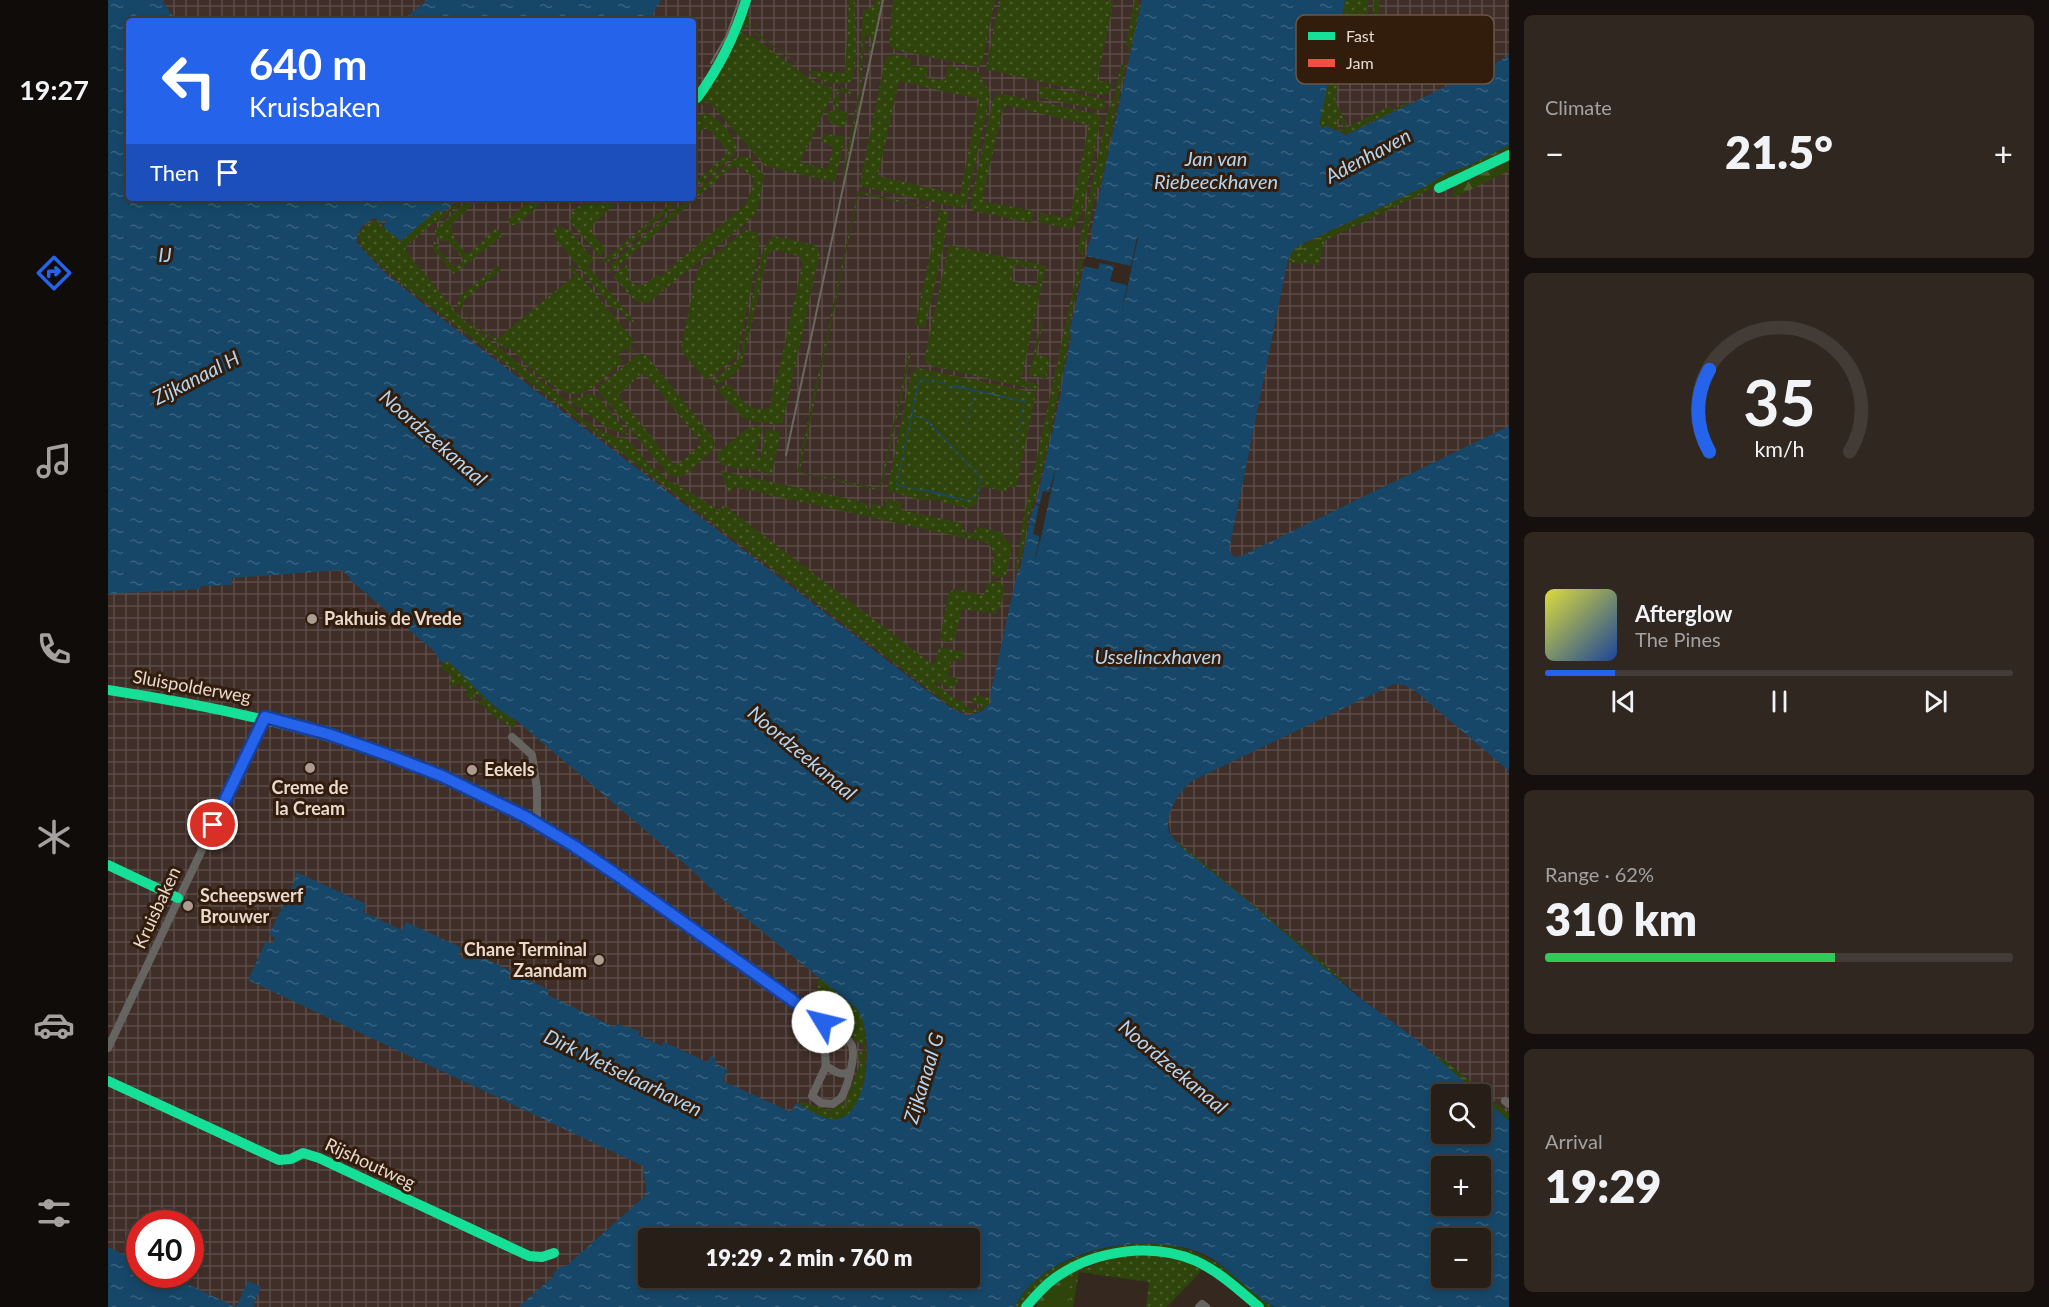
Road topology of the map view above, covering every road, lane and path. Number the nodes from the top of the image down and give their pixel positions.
1 (746, 0) edge
2 (697, 98) dead end
3 (1509, 155) edge
4 (1439, 189) dead end
5 (108, 690) edge
6 (265, 717) junction
7 (512, 737) dead end
8 (537, 823) junction
9 (108, 865) edge
10 (178, 898) junction
11 (823, 1022) junction
12 (108, 1048) edge
13 (826, 1066) junction
14 (850, 1072) junction
15 (108, 1081) edge
16 (554, 1253) dead end
17 (1026, 1307) edge
18 (1259, 1307) edge

1 - 2 street
3 - 4 street
5 - 6 street, Sluispolderweg
6 - 8 street, Sluispolderweg
6 - 10 street, Kruisbaken
7 - 8 street
8 - 11 street, Sluispolderweg
9 - 10 street
10 - 12 street, Kruisbaken
11 - 13 street, Sluispolderweg
11 - 14 street, Sluispolderweg
13 - 14 street
13 - 14 street, Sluispolderweg
15 - 16 street, Rijshoutweg
17 - 18 street

